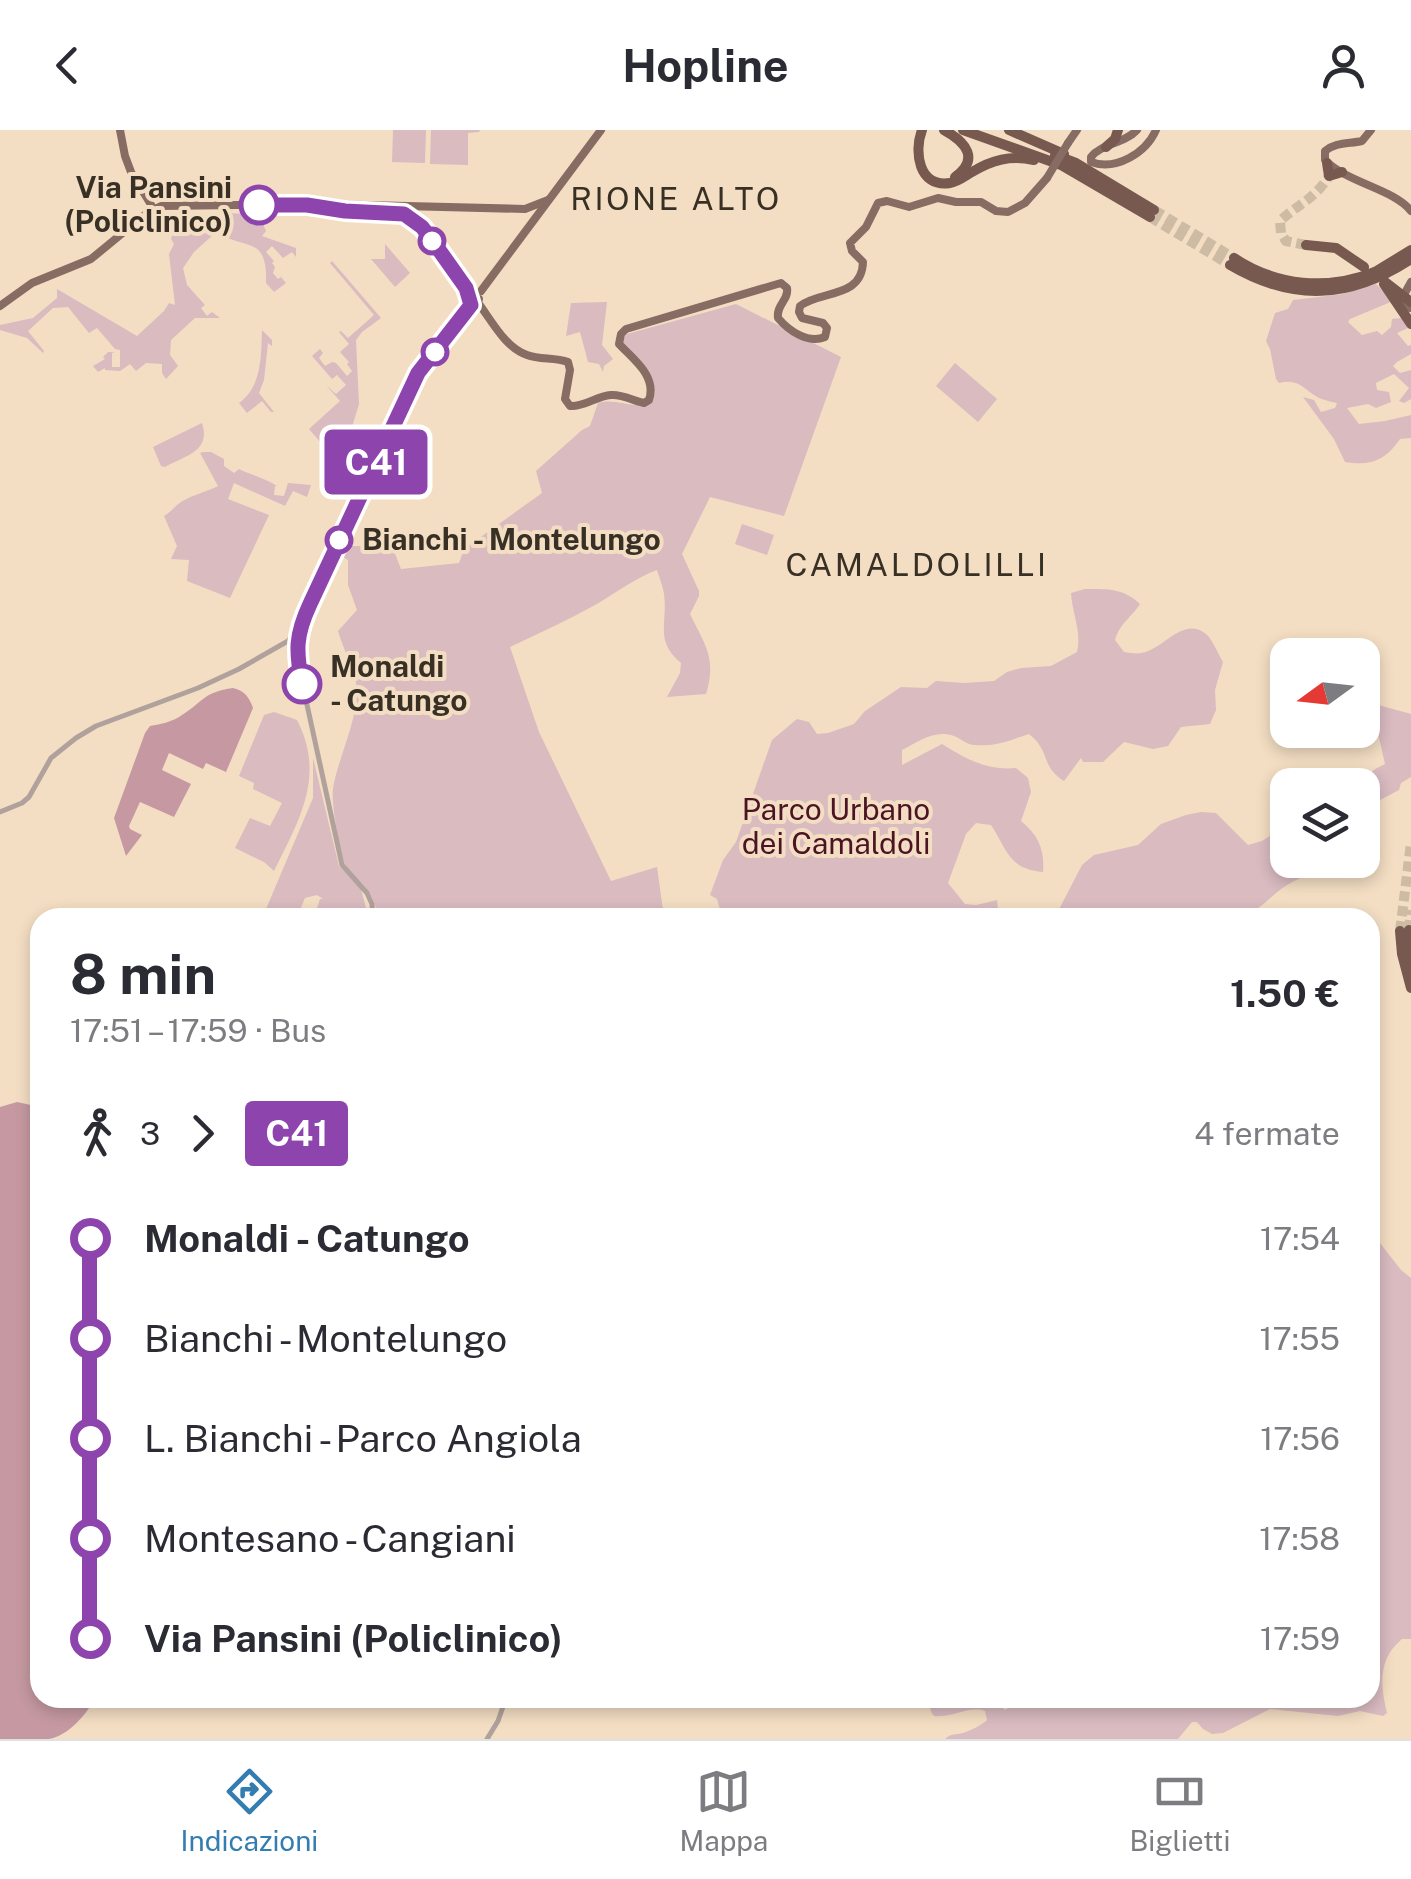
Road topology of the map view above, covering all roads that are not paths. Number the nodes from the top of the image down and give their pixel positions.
1 (120, 130) edge
2 (600, 130) edge
3 (924, 130) edge
4 (944, 130) edge
5 (962, 130) edge
6 (983, 130) edge
7 (1008, 130) edge
8 (1077, 130) edge
9 (1118, 130) edge
10 (1138, 130) edge
11 (1156, 130) edge
12 (1371, 130) edge
13 (1106, 147) junction
14 (1076, 168) junction
15 (1328, 169) joint
16 (1342, 172) joint
17 (1394, 197) junction
18 (1411, 197) edge
19 (548, 200) junction
20 (312, 206) junction
21 (153, 208) junction
22 (1411, 211) edge
23 (1152, 213) tunnel mouth
24 (1306, 245) tunnel mouth
25 (1411, 253) edge
26 (1378, 276) junction
27 (1411, 282) edge
28 (475, 299) junction
29 (1411, 305) edge
30 (0, 306) edge
31 (1411, 324) edge
32 (292, 644) junction
33 (0, 812) edge
34 (372, 908) edge
35 (1411, 964) edge
36 (1411, 988) edge
37 (503, 1708) edge
38 (486, 1739) edge

1 - 21 main road
2 - 19 main road
3 - 4 highway
3 - 14 highway
5 - 14 highway
6 - 14 highway
7 - 14 highway
8 - 28 main road, bridge
9 - 13 highway
10 - 13 main road
11 - 13 main road
12 - 15 main road
14 - 23 highway
15 - 16 highway
16 - 17 main road
17 - 18 main road
17 - 22 main road
19 - 20 main road
19 - 28 main road
20 - 21 main road
20 - 28 main road
21 - 30 main road
24 - 26 highway
25 - 26 highway, bridge
26 - 26 highway
26 - 29 highway, bridge
26 - 31 highway
27 - 29 main road
28 - 32 street
32 - 33 street
32 - 34 street
35 - 36 highway
37 - 38 street

